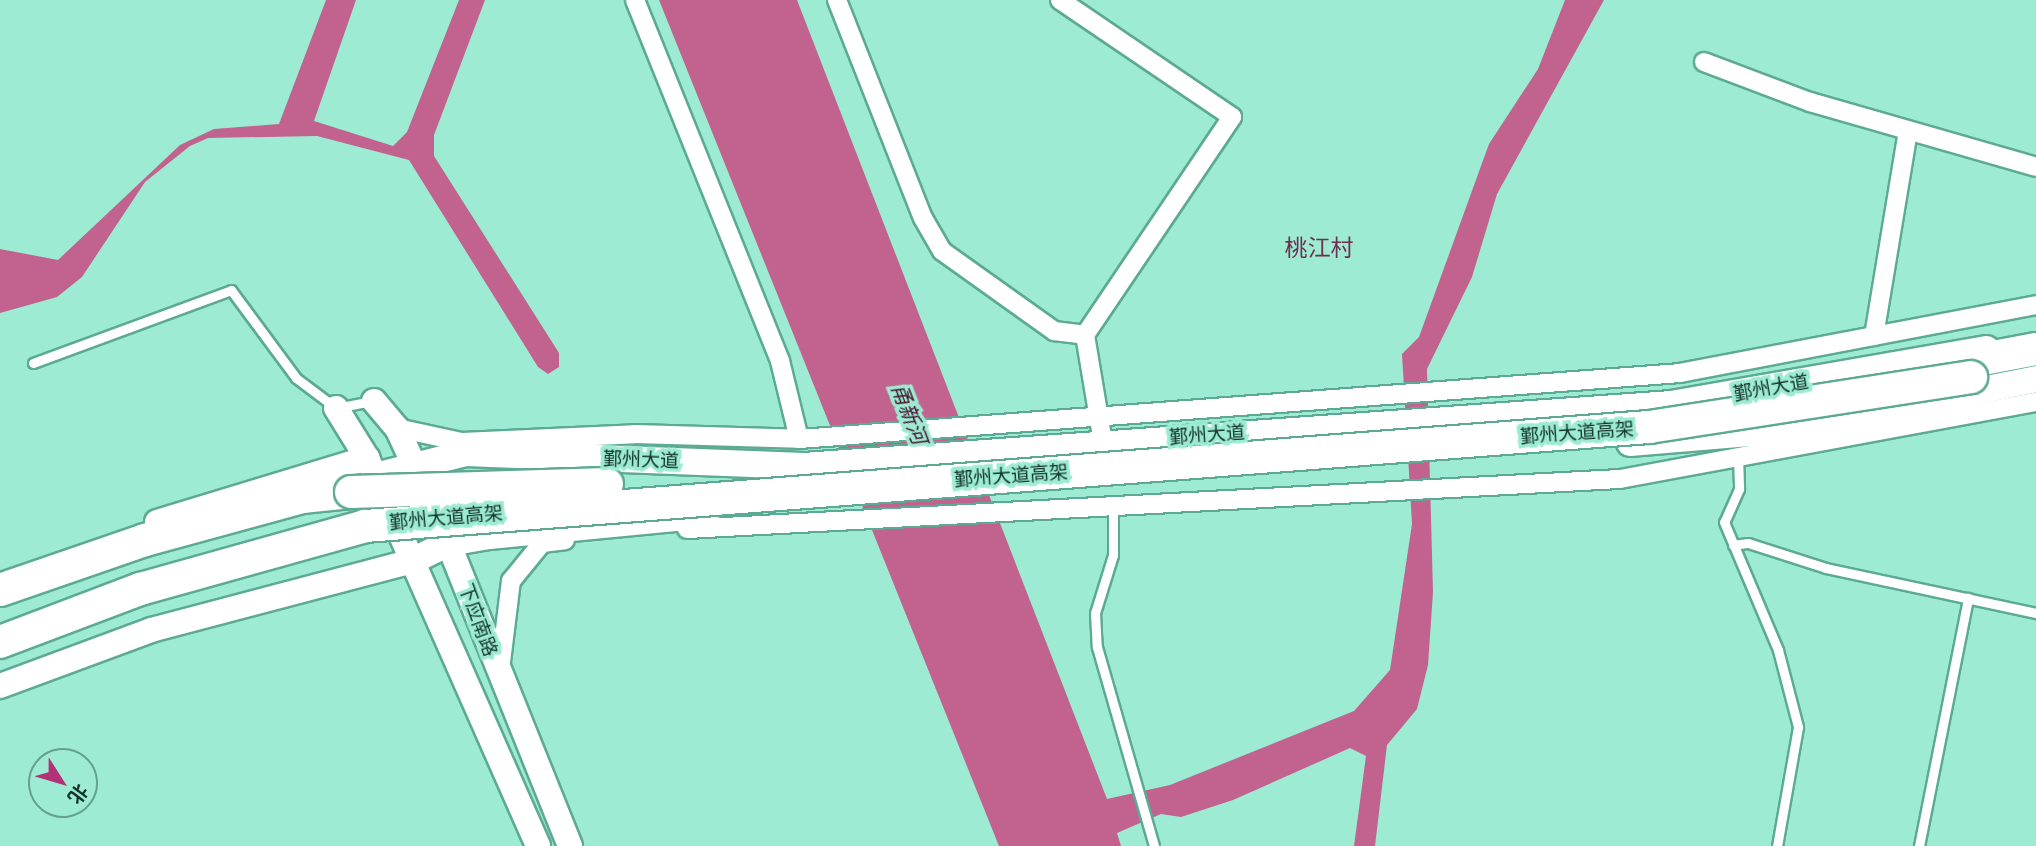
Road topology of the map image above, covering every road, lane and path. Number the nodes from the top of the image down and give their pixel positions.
1 (635, 0) edge
2 (837, 0) edge
3 (1060, 0) edge
4 (1704, 62) dead end
5 (1908, 131) junction
6 (2036, 167) edge
7 (2036, 305) edge
8 (1085, 335) junction
9 (1874, 336) junction
10 (2036, 340) edge
11 (2036, 349) edge
12 (33, 363) dead end
13 (2036, 365) edge
14 (2036, 379) edge
15 (374, 401) joint
16 (2036, 402) edge
17 (336, 408) junction
18 (397, 428) junction
19 (1100, 429) junction
20 (799, 439) junction
21 (1738, 457) junction
22 (415, 466) junction
23 (371, 467) junction
24 (1039, 498) junction
25 (1113, 504) junction
26 (839, 510) junction
27 (449, 543) junction
28 (1733, 545) junction
29 (412, 561) junction
30 (0, 581) edge
31 (0, 590) edge
32 (1968, 598) junction
33 (2036, 613) edge
34 (0, 642) edge
35 (0, 686) edge
36 (503, 688) junction
37 (538, 846) edge
38 (570, 846) edge
39 (1154, 846) edge
40 (1777, 846) edge
41 (1919, 846) edge

1 - 20 street
2 - 8 street
3 - 8 street
4 - 5 street
5 - 6 street
5 - 9 street
7 - 9 street, 鄞州大道
8 - 19 street
9 - 19 street, 鄞州大道
10 - 19 main road, 鄞州大道
11 - 31 highway, 鄞州大道高架, bridge
12 - 17 lane
13 - 34 highway, 鄞州大道高架, bridge
14 - 24 main road, 鄞州大道
15 - 17 lane
15 - 18 main road, 下应南路
16 - 21 street, 鄞州大道
17 - 23 main road, 下应南路
18 - 20 street, 鄞州大道
18 - 22 main road, 下应南路
19 - 20 street, 鄞州大道
19 - 22 main road, 鄞州大道
21 - 25 street, 鄞州大道
21 - 28 lane
22 - 23 main road, 鄞州大道
22 - 27 main road, 下应南路
23 - 29 main road, 下应南路
23 - 30 main road
24 - 25 street, 鄞州大道
24 - 26 main road, 鄞州大道
25 - 39 lane
26 - 27 main road, 鄞州大道
26 - 36 street, 鄞州大道
27 - 29 main road, 鄞州大道
27 - 36 main road, 下应南路
28 - 32 lane
28 - 40 lane
29 - 35 main road
29 - 37 main road, 下应南路
32 - 33 lane
32 - 41 lane
36 - 38 main road, 下应南路

